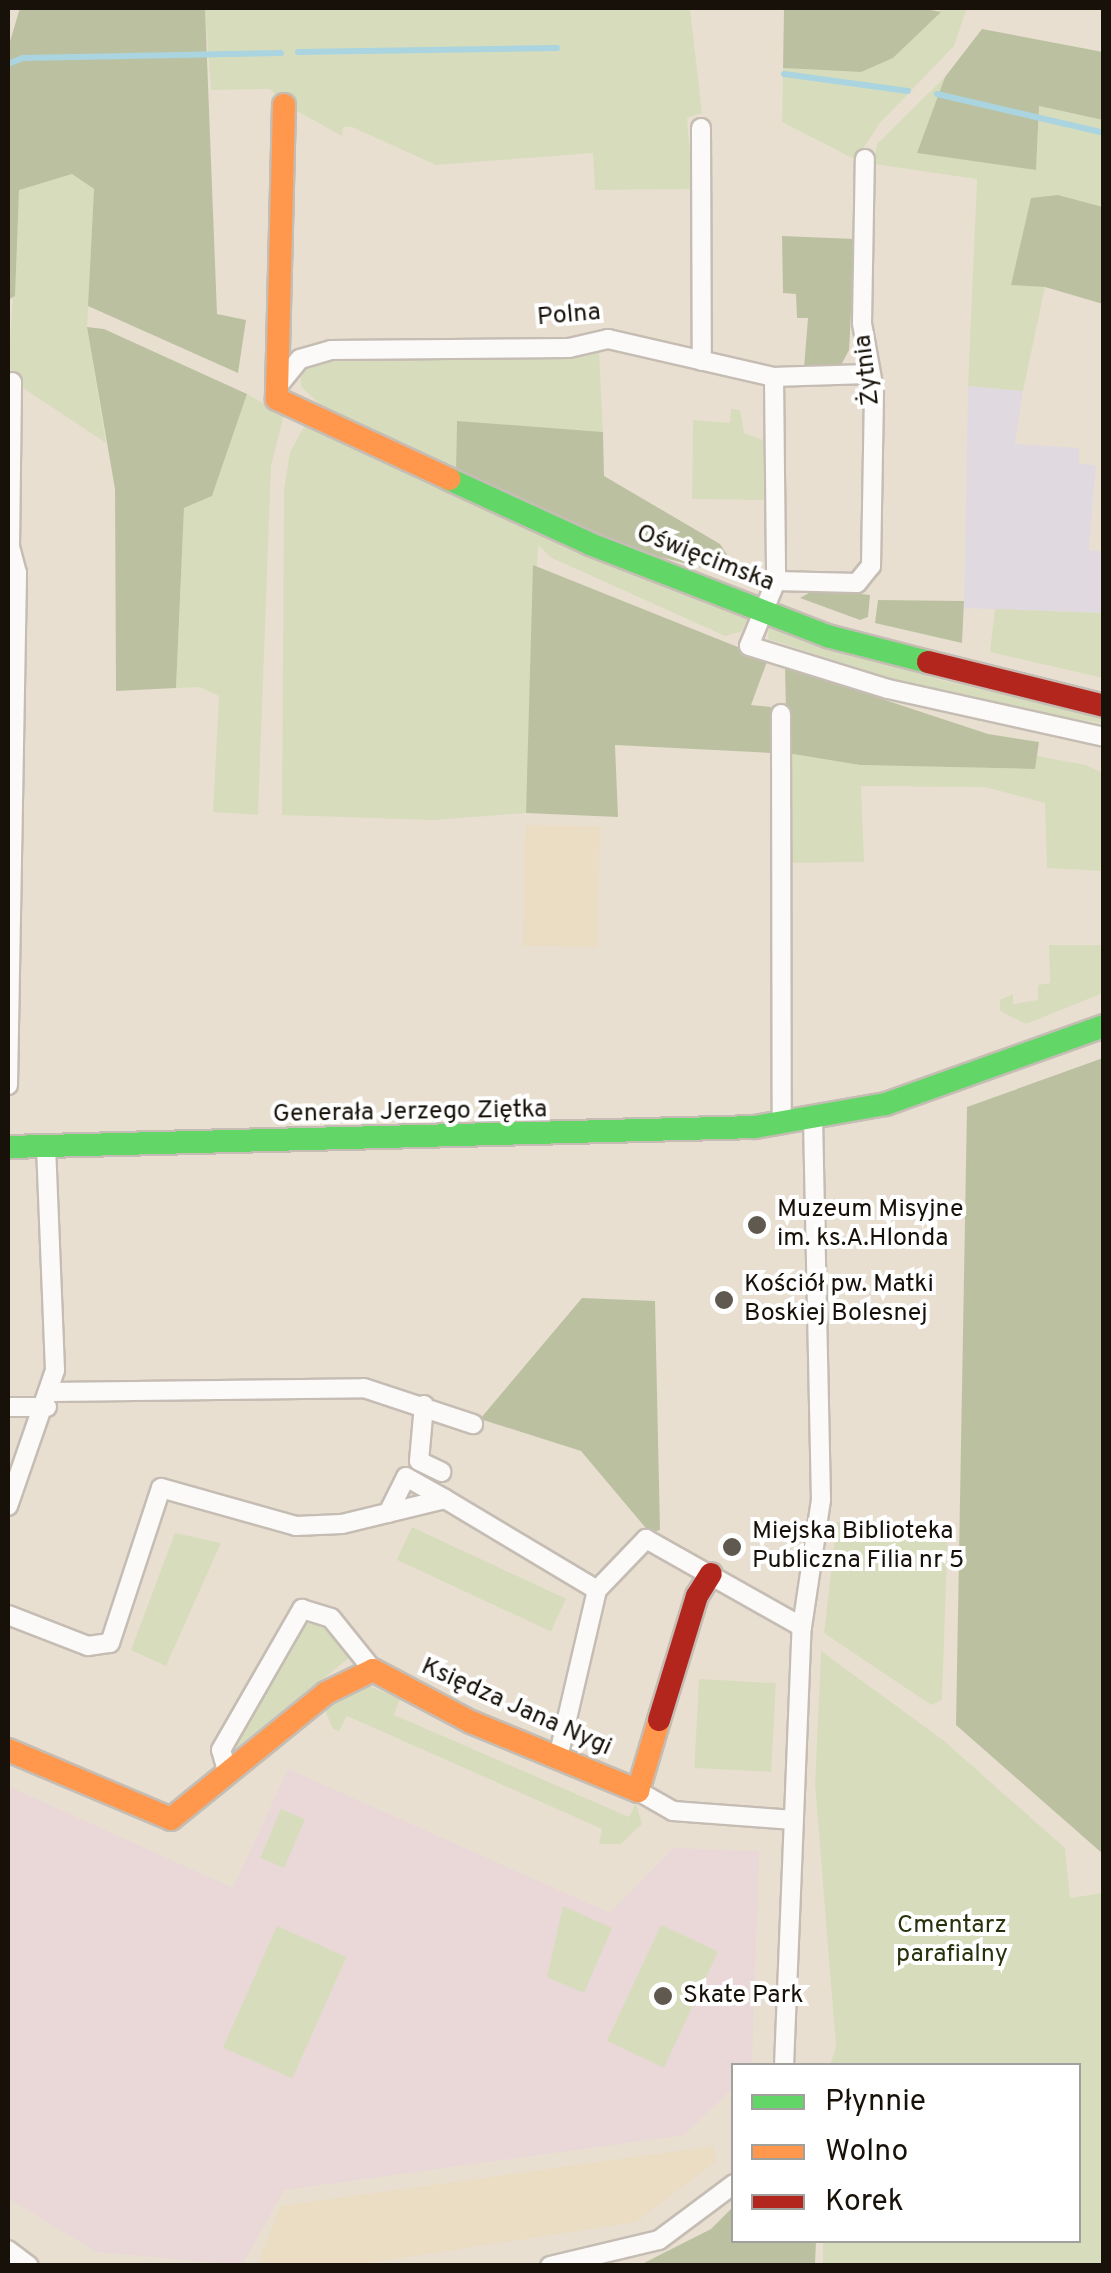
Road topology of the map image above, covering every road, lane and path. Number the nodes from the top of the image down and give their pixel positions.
1 (284, 106) dead end
2 (700, 128) dead end
3 (865, 158) dead end
4 (702, 362) junction
5 (869, 374) junction
6 (774, 377) junction
7 (12, 382) dead end
8 (279, 390) junction
9 (776, 582) junction
10 (763, 611) junction
11 (1104, 706) edge
12 (782, 714) dead end
13 (1104, 737) edge
14 (1104, 1026) edge
15 (8, 1085) edge
16 (813, 1119) junction
17 (782, 1124) junction
18 (46, 1146) junction
19 (8, 1148) edge
20 (49, 1400) junction
21 (424, 1404) junction
22 (8, 1407) edge
23 (473, 1424) dead end
24 (442, 1472) dead end
25 (445, 1499) junction
26 (8, 1506) edge
27 (388, 1513) junction
28 (711, 1574) junction
29 (597, 1590) junction
30 (8, 1615) edge
31 (802, 1627) junction
32 (373, 1670) junction
33 (8, 1750) edge
34 (558, 1758) junction
35 (228, 1774) junction
36 (638, 1791) junction
37 (794, 1820) junction
38 (784, 2063) edge
39 (731, 2186) edge
40 (8, 2250) edge
41 (29, 2266) edge
42 (550, 2266) edge

1 - 8 street
2 - 4 street
3 - 5 street, Żytnia
4 - 6 street, Polna
4 - 8 street, Polna
5 - 6 street, Polna
5 - 9 street, Żytnia
6 - 9 street
7 - 15 street
8 - 10 street, Oświęcimska
9 - 10 street
10 - 11 street, Oświęcimska
10 - 13 street
12 - 17 street
14 - 16 street, Generała Jerzego Ziętka
16 - 17 street, Generała Jerzego Ziętka
16 - 31 street
17 - 18 street, Generała Jerzego Ziętka
18 - 19 street, Generała Jerzego Ziętka
18 - 20 street
20 - 21 street
20 - 22 street
20 - 26 street
21 - 23 street
21 - 24 street
25 - 27 street
25 - 27 street
25 - 29 street
27 - 30 street
28 - 29 street
28 - 31 street
28 - 36 street, Księdza Jana Nygi
29 - 34 street
31 - 37 street
32 - 34 street, Księdza Jana Nygi
32 - 35 street
32 - 35 street, Księdza Jana Nygi
33 - 35 street
34 - 36 street, Księdza Jana Nygi
36 - 37 street, Księdza Jana Nygi
37 - 38 street
39 - 42 street
40 - 41 street

